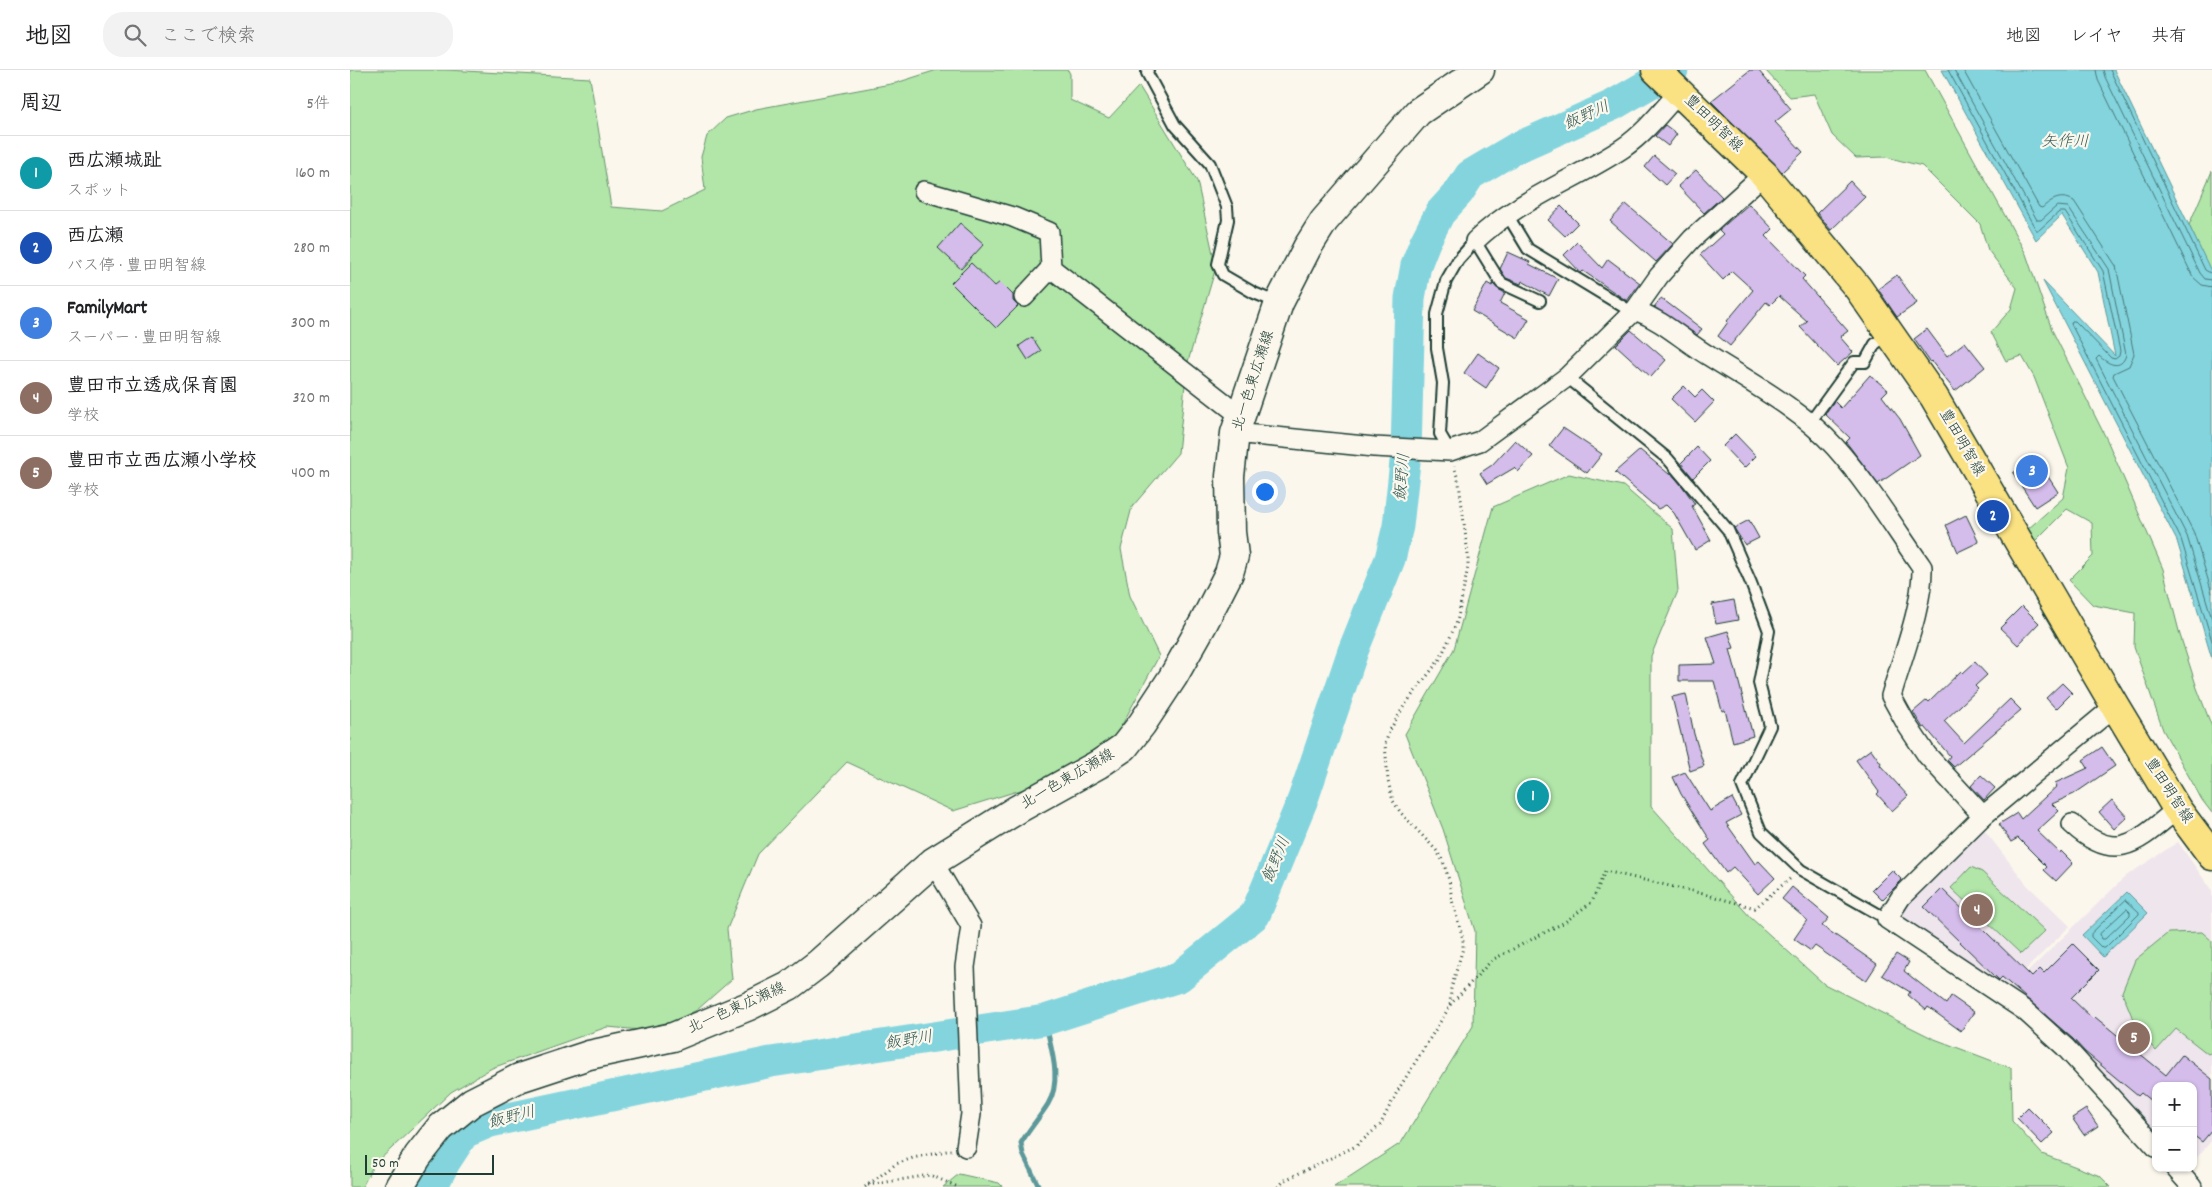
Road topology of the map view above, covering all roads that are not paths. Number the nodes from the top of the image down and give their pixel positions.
1 (1148, 70) edge
2 (1480, 70) edge
3 (1670, 83) edge
4 (1764, 174) junction
5 (924, 191) dead end
6 (1508, 216) junction
7 (1475, 242) junction
8 (1050, 268) junction
9 (1024, 296) dead end
10 (1540, 300) dead end
11 (1279, 303) junction
12 (1635, 310) junction
13 (1890, 333) junction
14 (1567, 377) junction
15 (1809, 424) junction
16 (1238, 425) junction
17 (1450, 451) junction
18 (2115, 706) junction
19 (2177, 809) junction
20 (1983, 816) junction
21 (2072, 824) dead end
22 (2212, 856) edge
23 (933, 862) junction
24 (1887, 920) junction
25 (2152, 1143) edge
26 (966, 1147) road end
27 (2179, 1172) edge
28 (399, 1187) edge
29 (2192, 1187) edge

1 - 11 lane
2 - 11 main road, 北一色東広瀬線
3 - 4 main road, 豊田明智線
3 - 6 street
4 - 12 street
4 - 13 main road, 豊田明智線
5 - 8 street
6 - 7 street
6 - 12 lane
7 - 10 lane
7 - 17 lane
8 - 9 street
8 - 16 street
11 - 16 main road, 北一色東広瀬線
12 - 14 street
12 - 15 street
13 - 15 lane
13 - 18 main road, 豊田明智線
14 - 17 street
14 - 24 lane
15 - 20 street
16 - 17 street
16 - 23 main road, 北一色東広瀬線
18 - 19 main road, 豊田明智線
18 - 20 street
19 - 21 street
19 - 22 main road, 豊田明智線
20 - 24 street
23 - 26 street
23 - 28 main road, 北一色東広瀬線
24 - 25 street
27 - 29 street

